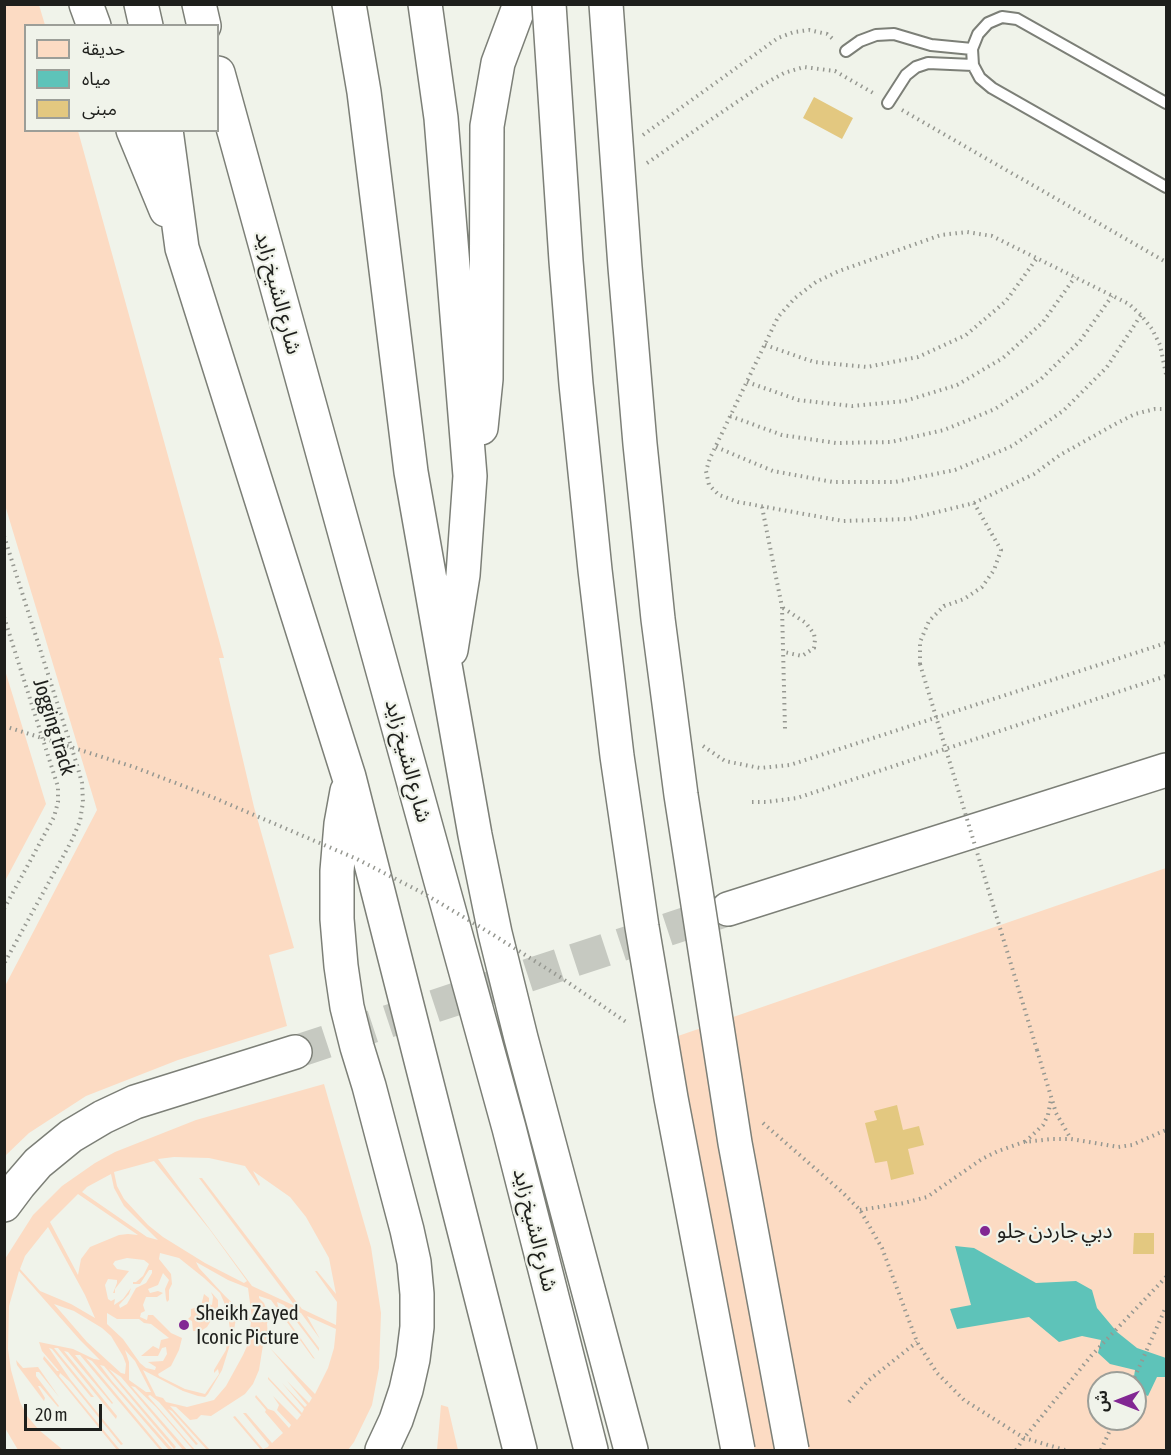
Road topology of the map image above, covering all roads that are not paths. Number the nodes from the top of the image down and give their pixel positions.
1 (86, 4) edge
2 (141, 4) edge
3 (199, 4) edge
4 (349, 4) edge
5 (425, 4) edge
6 (520, 4) edge
7 (549, 4) edge
8 (606, 4) edge
9 (93, 24) edge
10 (146, 24) edge
11 (204, 24) edge
12 (972, 49) junction
13 (846, 51) road end
14 (974, 65) junction
15 (219, 77) edge
16 (888, 103) road end
17 (1167, 103) edge
18 (134, 132) edge
19 (166, 132) edge
20 (1167, 187) edge
21 (182, 248) junction
22 (470, 476) junction
23 (447, 672) junction
24 (1167, 770) edge
25 (349, 777) junction
26 (728, 909) tunnel mouth
27 (295, 1052) tunnel mouth
28 (4, 1205) edge
29 (382, 1450) edge
30 (520, 1450) edge
31 (591, 1450) edge
32 (631, 1450) edge
33 (738, 1450) edge
34 (792, 1450) edge

1 - 9 highway
2 - 10 highway
3 - 11 highway
4 - 23 highway
5 - 22 highway
6 - 22 highway
7 - 33 highway, bridge
8 - 34 highway, bridge
12 - 13 lane
12 - 14 lane
12 - 17 lane
14 - 16 lane
14 - 20 lane
15 - 31 highway, شارع الشيخ زايد
18 - 21 highway
19 - 21 highway
21 - 25 highway
22 - 23 highway
23 - 32 highway
24 - 26 highway
25 - 29 highway
25 - 30 highway
27 - 28 highway

